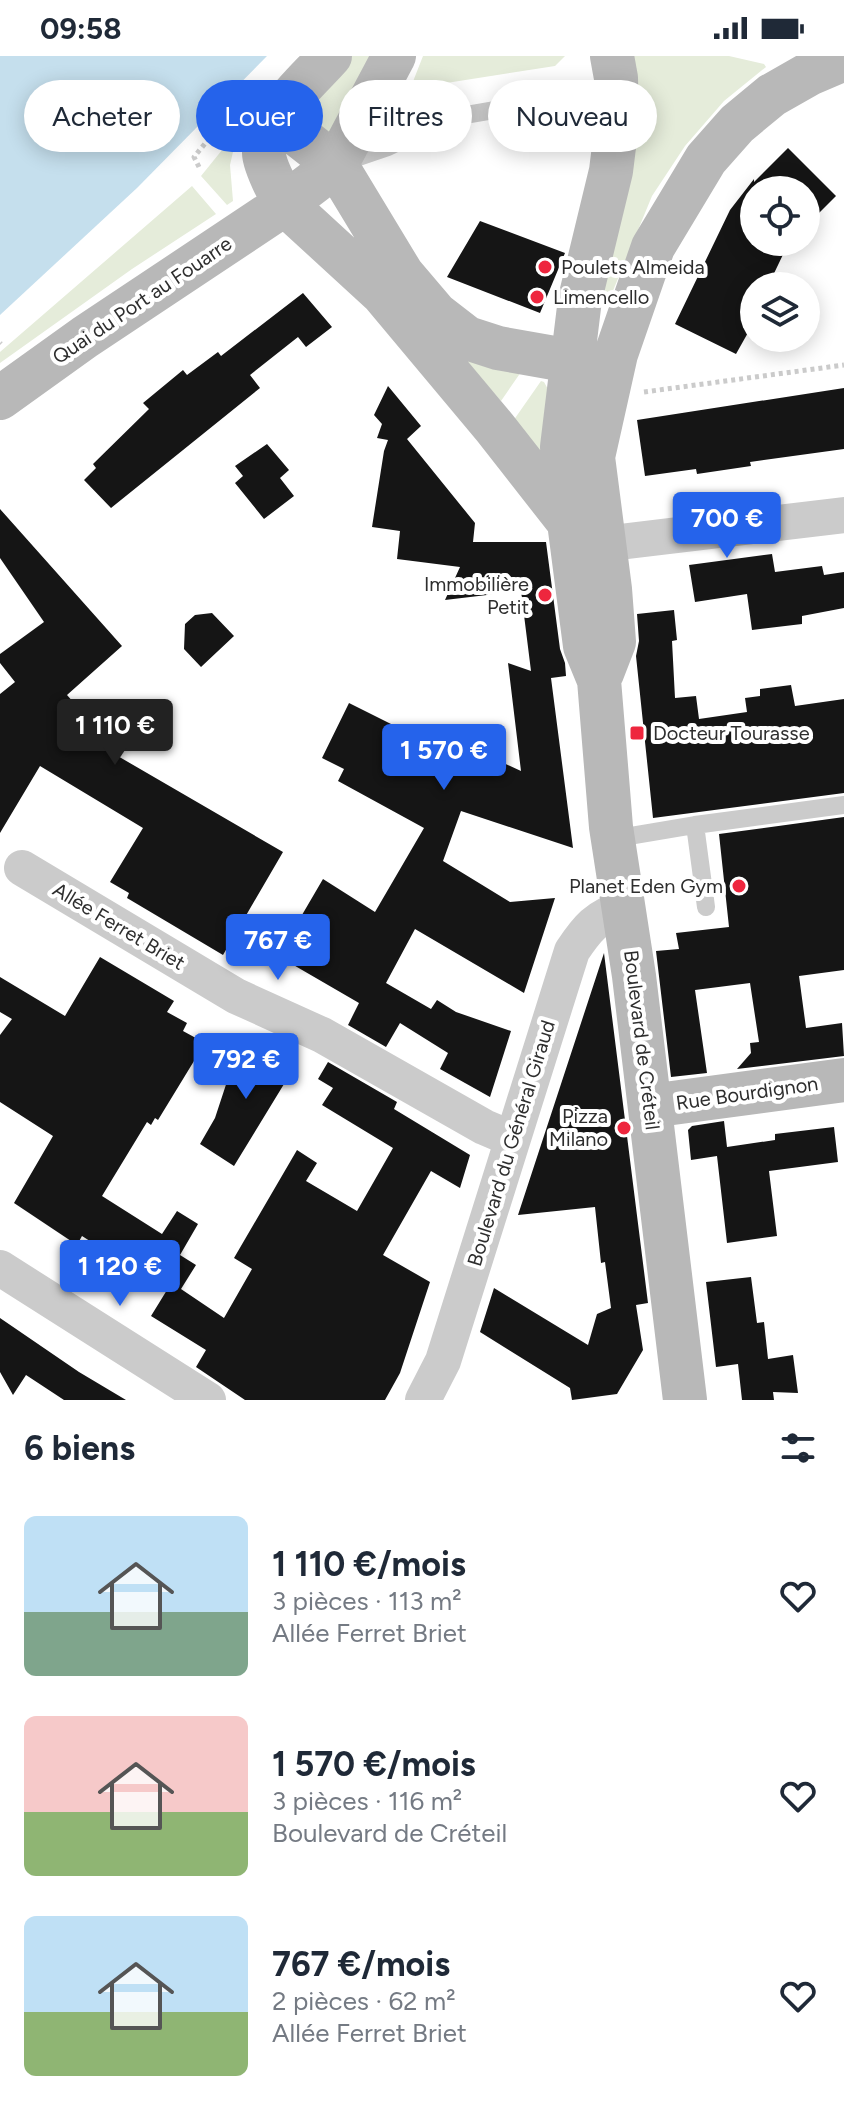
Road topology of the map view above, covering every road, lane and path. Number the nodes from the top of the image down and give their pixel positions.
1 (330, 56) edge
2 (394, 56) edge
3 (612, 56) edge
4 (844, 59) edge
5 (298, 80) edge
6 (616, 80) edge
7 (488, 111) edge
8 (201, 152) edge
9 (264, 152) edge
10 (317, 152) edge
11 (613, 152) edge
12 (336, 165) junction
13 (199, 167) dead end
14 (285, 204) junction
15 (571, 361) junction
16 (844, 365) edge
17 (626, 389) junction
18 (0, 398) edge
19 (844, 515) edge
20 (586, 534) junction
21 (844, 805) edge
22 (695, 825) junction
23 (612, 839) junction
24 (22, 868) dead end
25 (706, 907) dead end
26 (624, 909) junction
27 (844, 1080) edge
28 (650, 1106) junction
29 (512, 1139) junction
30 (0, 1268) edge
31 (208, 1400) edge
32 (423, 1400) edge
33 (685, 1400) edge

1 - 5 main road
2 - 12 main road
3 - 6 main road, Boulevard de Créteil
4 - 17 main road, Boulevard de Créteil
7 - 12 lane
8 - 13 path
9 - 14 main road
10 - 12 main road
11 - 15 main road, Boulevard de Créteil
12 - 14 main road, Quai du Port au Fouarre
12 - 15 main road
14 - 18 main road, Quai du Port au Fouarre
14 - 20 main road
15 - 17 main road
15 - 20 main road, Boulevard de Créteil
16 - 17 path
17 - 20 main road, Boulevard de Créteil
19 - 20 street
20 - 23 main road, Boulevard de Créteil
21 - 22 lane
22 - 23 lane
22 - 25 lane
23 - 26 main road, Boulevard de Créteil
24 - 29 street, Allée Ferret Briet
26 - 28 main road, Boulevard de Créteil
26 - 29 street, Boulevard du Général Giraud
27 - 28 main road, Rue Bourdignon
28 - 33 main road, Boulevard de Créteil
29 - 32 street, Boulevard du Général Giraud
30 - 31 street

